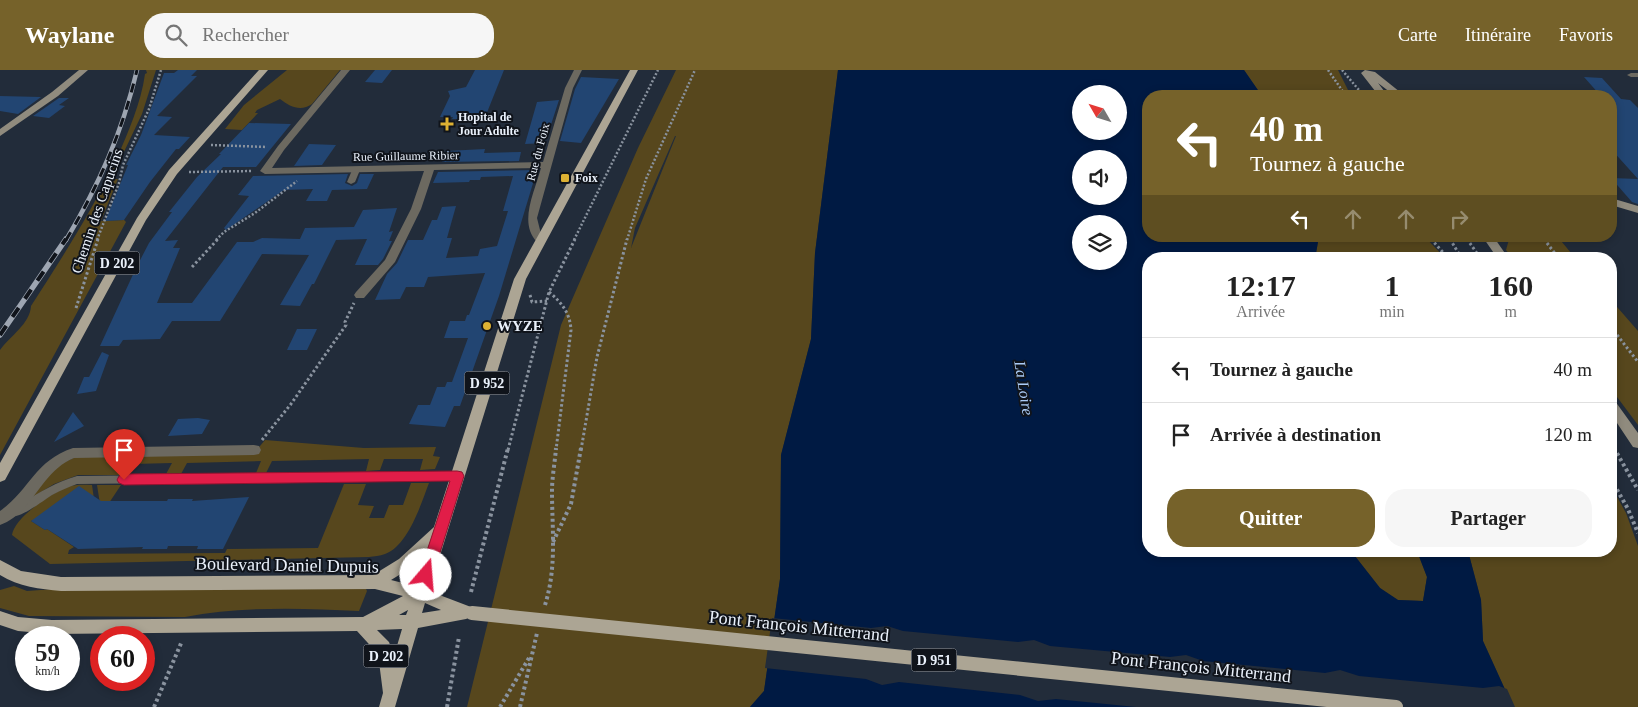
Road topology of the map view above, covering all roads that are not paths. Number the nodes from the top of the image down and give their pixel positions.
1 (84, 70) edge
2 (264, 70) edge
3 (346, 70) edge
4 (578, 70) edge
5 (634, 70) edge
6 (1364, 72) edge
7 (1378, 90) edge
8 (1392, 90) edge
9 (0, 133) edge
10 (548, 165) junction
11 (430, 168) junction
12 (356, 170) junction
13 (350, 182) dead end
14 (1617, 203) edge
15 (1638, 210) edge
16 (541, 240) junction
17 (360, 295) road end
18 (1617, 413) edge
19 (1638, 443) edge
20 (254, 450) road end
21 (0, 476) edge
22 (457, 476) junction
23 (5, 516) edge
24 (440, 529) junction
25 (2, 573) edge
26 (375, 582) junction
27 (420, 594) junction
28 (469, 613) junction
29 (0, 618) edge
30 (412, 622) junction
31 (360, 624) junction
32 (388, 702) edge
33 (1396, 707) edge

1 - 9 street
2 - 21 main road, D 202
3 - 12 street, Rue Guillaume Ribier
4 - 10 street, Rue du Foix
5 - 16 main road, D 952
6 - 7 street
6 - 8 street
10 - 11 street, Rue Guillaume Ribier
10 - 16 street, Rue du Foix
11 - 12 street, Rue Guillaume Ribier
11 - 17 street
12 - 13 lane
14 - 15 street
16 - 22 main road, D 952
18 - 19 street
20 - 23 street
22 - 23 lane
22 - 24 main road, D 952
24 - 26 main road
24 - 27 main road, D 952
25 - 26 main road, Boulevard Daniel Dupuis
26 - 27 main road, Boulevard Daniel Dupuis
27 - 28 main road, Boulevard Daniel Dupuis / D 951
27 - 30 main road, D 952
27 - 31 main road, D 202
28 - 30 main road, D 951
28 - 33 main road, Pont François Mitterrand / D 951, bridge
29 - 31 main road, D 202
30 - 31 main road, D 202
30 - 32 main road, D 952
31 - 32 main road, D 202

